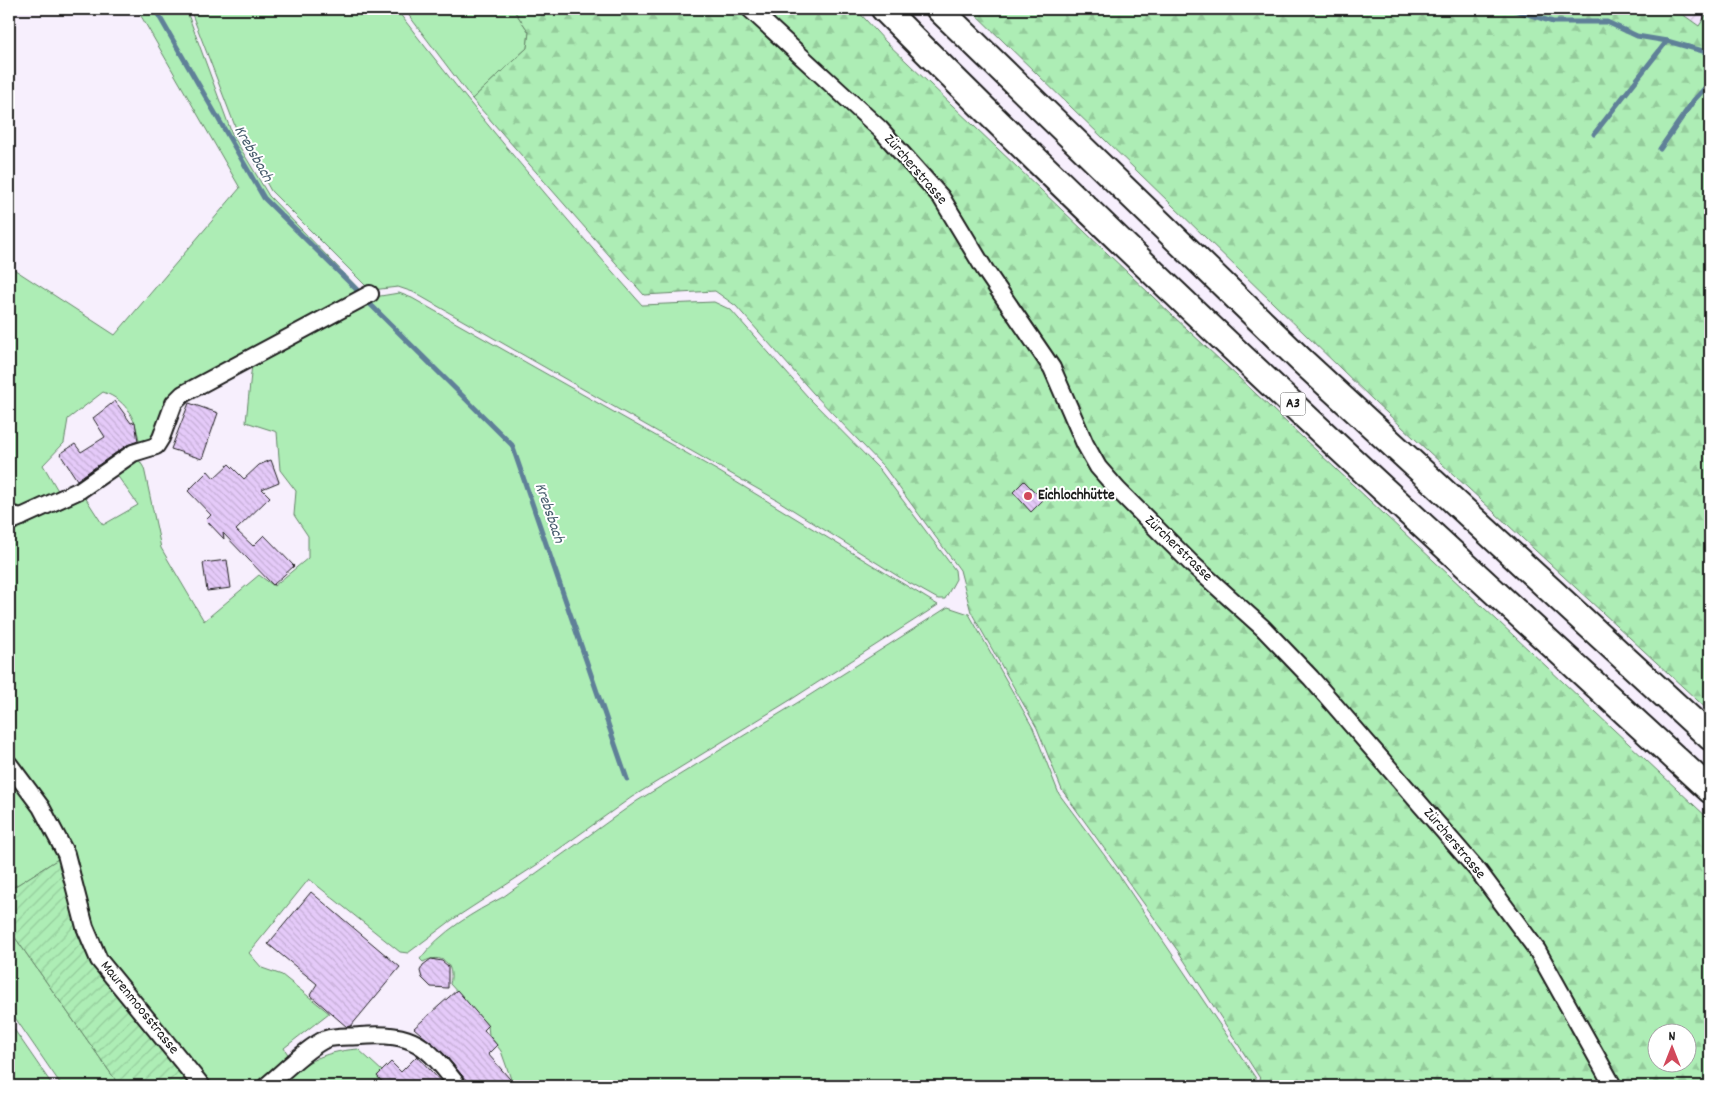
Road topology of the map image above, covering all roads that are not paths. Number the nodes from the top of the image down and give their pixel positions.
1 (750, 9) edge
2 (884, 9) edge
3 (939, 9) edge
4 (370, 294) dead end
5 (13, 518) edge
6 (1710, 737) edge
7 (9, 764) edge
8 (1710, 790) edge
9 (202, 1086) edge
10 (266, 1086) edge
11 (458, 1086) edge
12 (1613, 1086) edge

1 - 12 street, Zürcherstrasse
2 - 8 highway, A3
3 - 6 highway, A3
4 - 5 street
7 - 9 street, Maurenmoosstrasse
10 - 11 street

